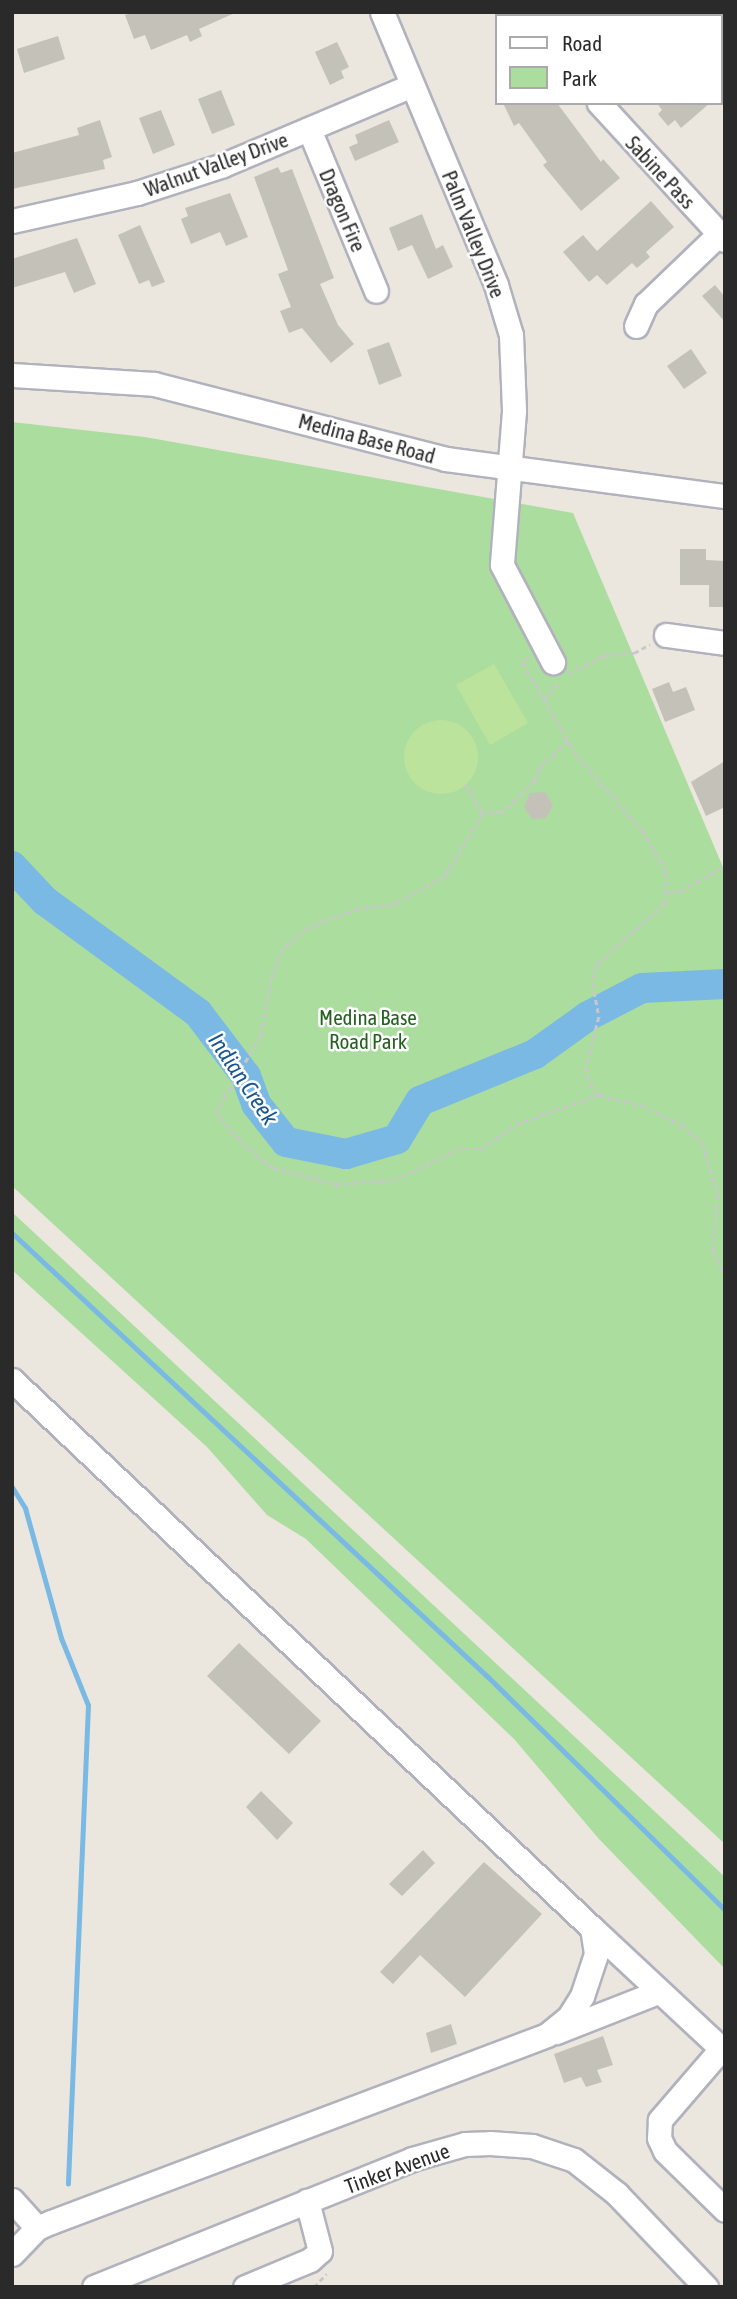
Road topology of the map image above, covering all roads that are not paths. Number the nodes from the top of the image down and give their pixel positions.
1 (382, 12) edge
2 (412, 85) junction
3 (601, 105) edge
4 (309, 129) junction
5 (12, 221) edge
6 (722, 237) edge
7 (376, 291) dead end
8 (636, 326) dead end
9 (12, 374) edge
10 (510, 467) junction
11 (725, 496) edge
12 (666, 635) road end
13 (725, 643) edge
14 (549, 656) road end
15 (12, 1380) edge
16 (592, 1928) junction
17 (657, 1992) junction
18 (547, 2035) junction
19 (723, 2050) edge
20 (12, 2200) edge
21 (307, 2201) junction
22 (725, 2210) edge
23 (37, 2228) junction
24 (12, 2254) edge
25 (124, 2280) edge
26 (94, 2287) edge
27 (245, 2287) edge
28 (706, 2287) edge

1 - 2 street, Palm Valley Drive
2 - 4 street, Walnut Valley Drive
2 - 10 street, Palm Valley Drive
3 - 6 street, Sabine Pass
4 - 5 street, Walnut Valley Drive
4 - 7 street, Dragon Fire
6 - 8 street
9 - 10 street, Medina Base Road
10 - 11 street, Medina Base Road
10 - 14 street, Palm Valley Drive
12 - 13 street
15 - 16 street
16 - 17 street
16 - 18 street
17 - 18 street
17 - 19 street
18 - 23 street
19 - 22 street
20 - 23 street
21 - 25 street, Tinker Avenue
21 - 27 street
21 - 28 street, Tinker Avenue
23 - 24 street
25 - 26 street, Tinker Avenue

